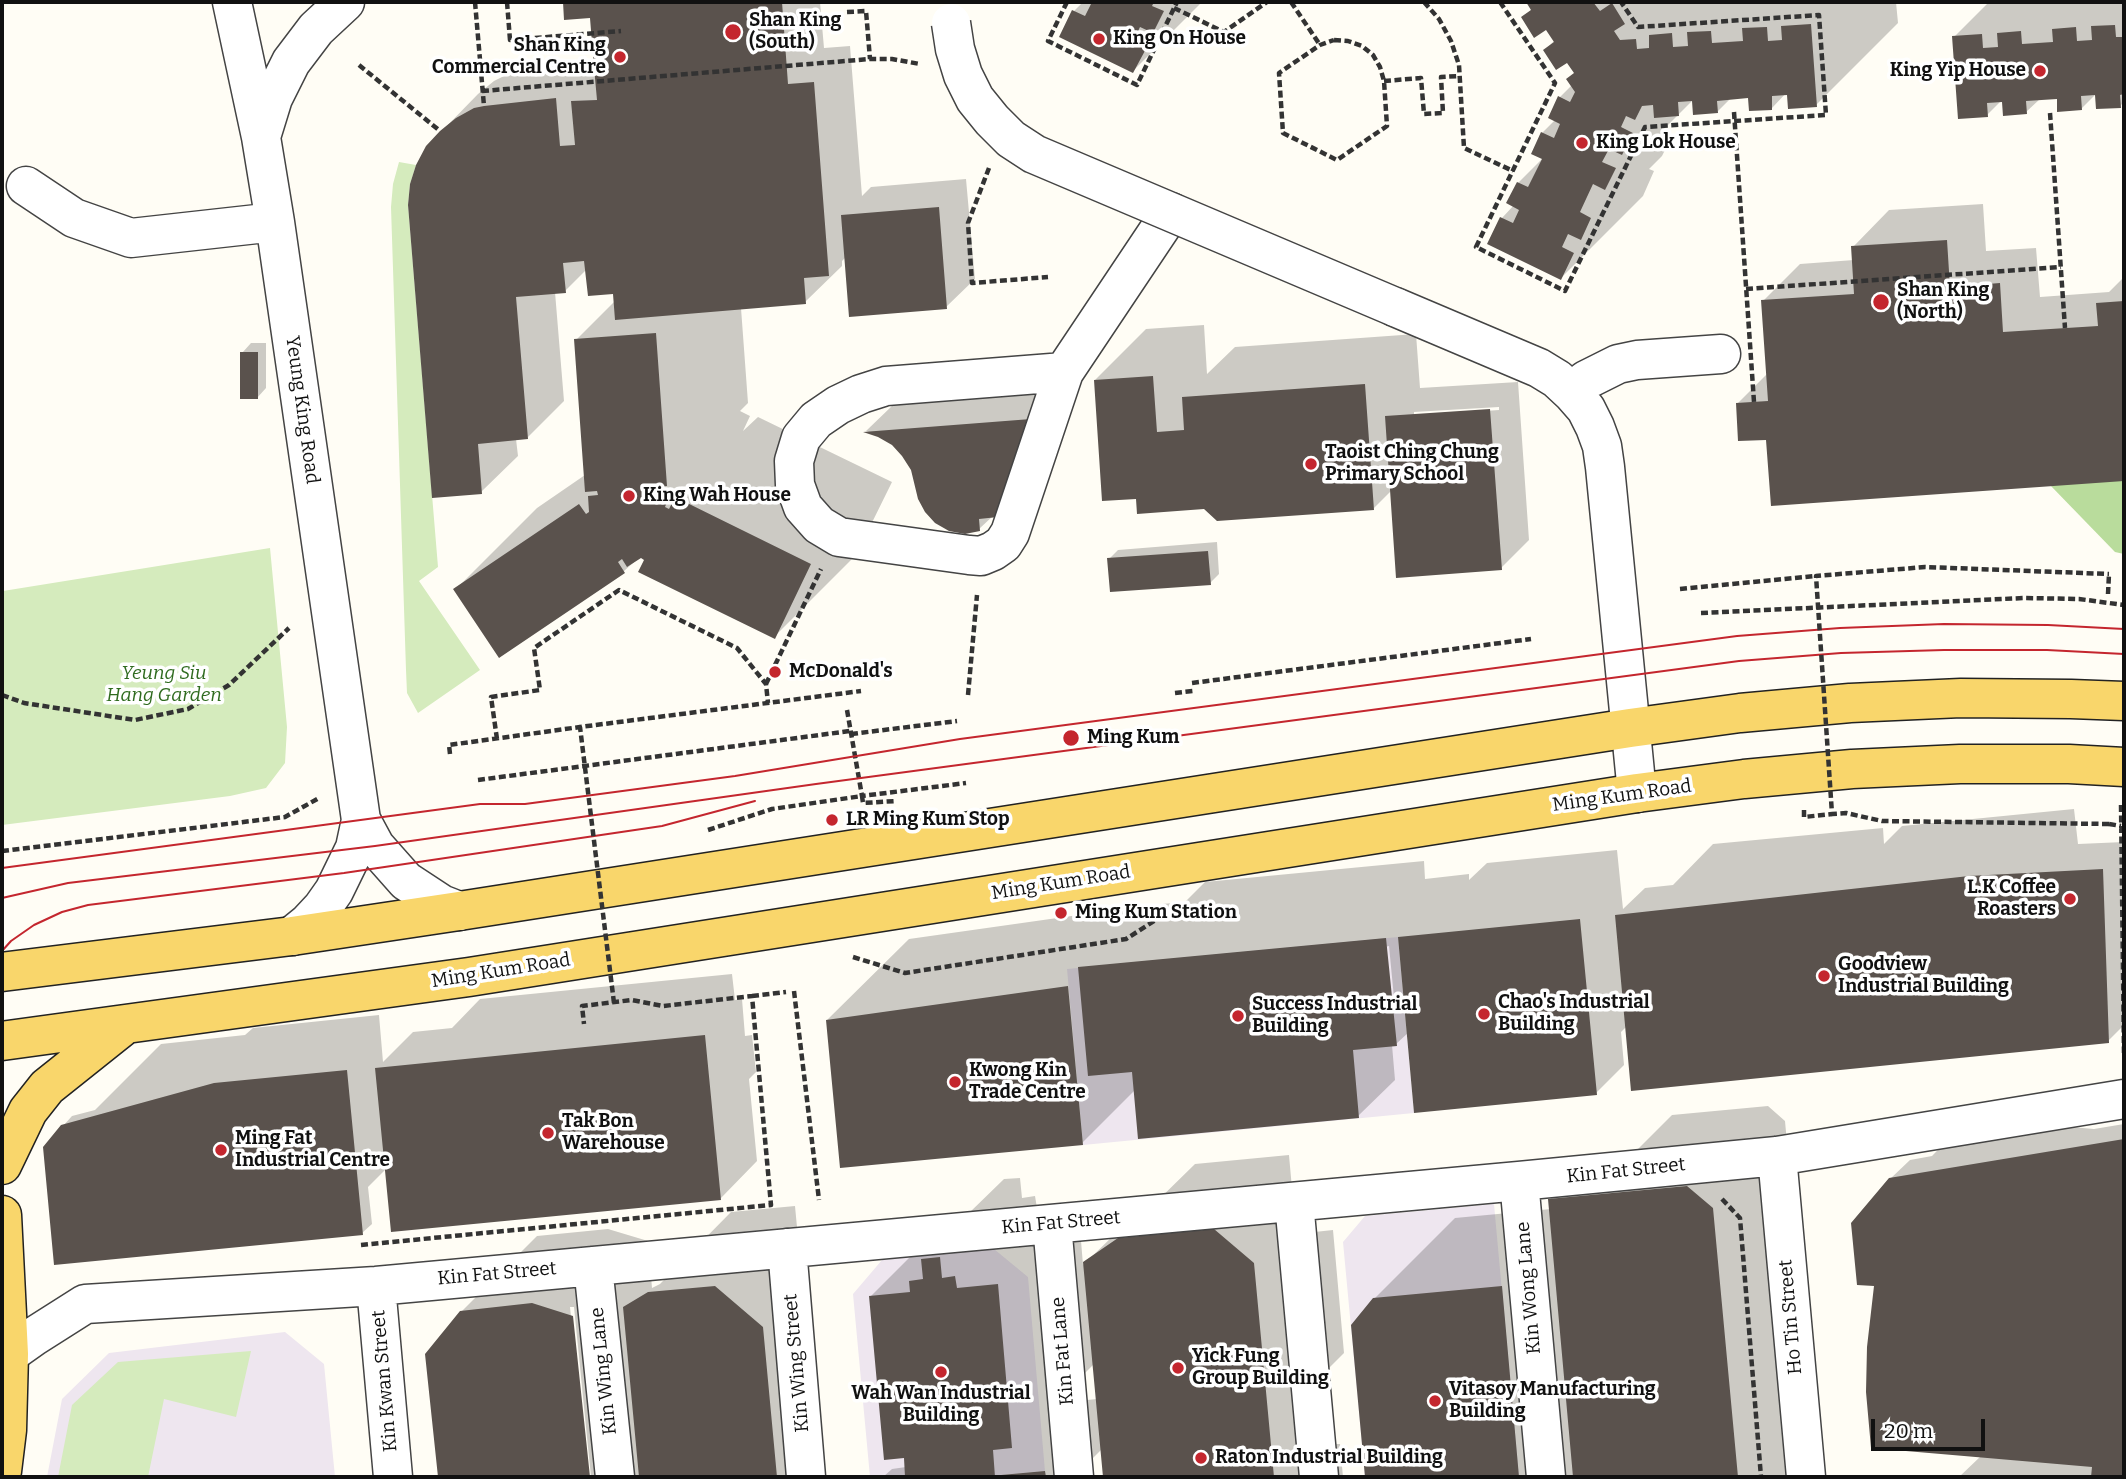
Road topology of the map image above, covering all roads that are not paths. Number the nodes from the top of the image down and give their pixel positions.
1 (232, 2) edge
2 (345, 2) edge
3 (950, 12) edge
4 (261, 137) junction
5 (26, 186) dead end
6 (1171, 212) junction
7 (275, 222) junction
8 (1721, 354) dead end
9 (1064, 372) junction
10 (1573, 393) junction
11 (2124, 701) edge
12 (1630, 728) junction
13 (2124, 767) edge
14 (1637, 793) junction
15 (361, 820) junction
16 (459, 911) junction
17 (292, 936) junction
18 (2, 972) edge
19 (127, 1023) junction
20 (2, 1041) edge
21 (2124, 1099) edge
22 (1777, 1156) junction
23 (2, 1165) edge
24 (1519, 1181) junction
25 (1294, 1202) junction
26 (2, 1215) edge
27 (1052, 1224) junction
28 (787, 1248) junction
29 (593, 1266) junction
30 (376, 1286) junction
31 (9, 1354) junction
32 (2, 1471) edge
33 (393, 1477) edge
34 (615, 1477) edge
35 (806, 1477) edge
36 (1074, 1477) edge
37 (1319, 1477) edge
38 (1546, 1477) edge
39 (1806, 1477) edge

1 - 4 street, Yeung King Road
2 - 4 street
3 - 6 street, bridge
4 - 7 street, Yeung King Road
5 - 7 street
6 - 9 street
6 - 10 street, bridge
7 - 15 street, Yeung King Road
8 - 10 street
9 - 9 street
10 - 12 street
11 - 12 main road
12 - 14 street
12 - 16 main road
13 - 14 main road, Ming Kum Road
14 - 19 main road, Ming Kum Road
15 - 16 street, Yeung King Road
15 - 17 street, Yeung King Road
16 - 17 main road
17 - 18 main road
19 - 20 main road, Ming Kum Road
19 - 23 main road
21 - 22 street, Kin Fat Street
22 - 24 street, Kin Fat Street
22 - 39 street, Ho Tin Street
24 - 25 street, Kin Fat Street
24 - 38 street, Kin Wong Lane
25 - 27 street, Kin Fat Street
25 - 37 street
26 - 31 main road
27 - 28 street, Kin Fat Street
27 - 36 street, Kin Fat Lane
28 - 29 street, Kin Fat Street
28 - 35 street, Kin Wing Street
29 - 30 street, Kin Fat Street
29 - 34 street, Kin Wing Lane
30 - 31 street, Kin Fat Street
30 - 33 street, Kin Kwan Street
31 - 32 main road

